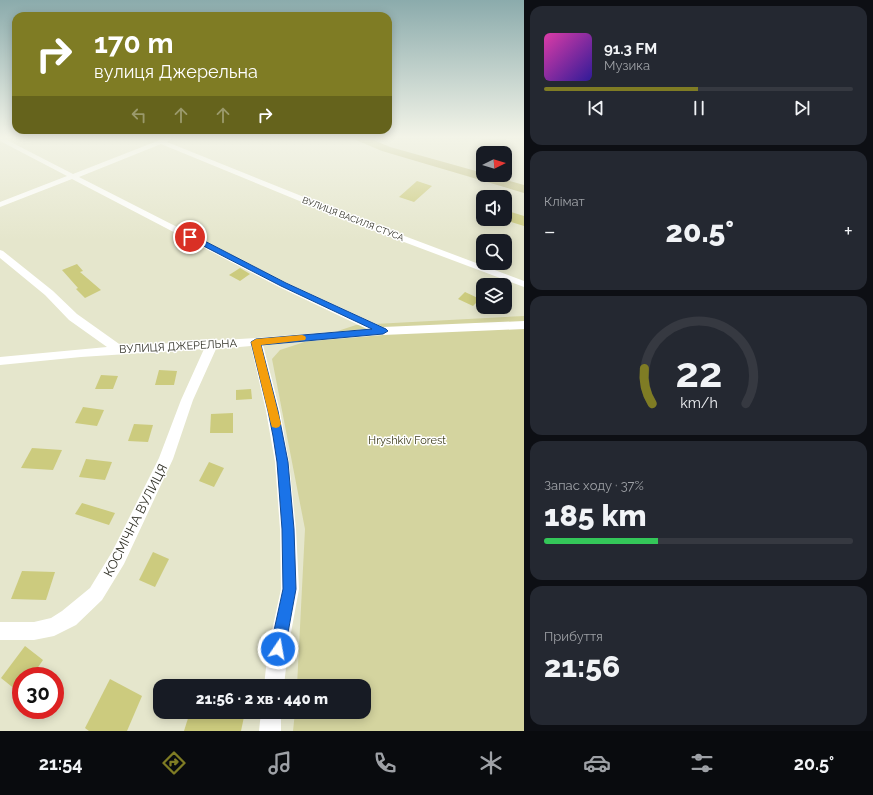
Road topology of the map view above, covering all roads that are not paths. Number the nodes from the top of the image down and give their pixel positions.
1 (63, 172) edge
2 (85, 172) edge
3 (236, 172) edge
4 (464, 172) edge
5 (72, 177) junction
6 (512, 179) edge
7 (524, 183) edge
8 (524, 190) edge
9 (0, 205) edge
10 (0, 253) edge
11 (524, 284) edge
12 (524, 325) edge
13 (383, 331) junction
14 (256, 342) junction
15 (212, 344) junction
16 (118, 350) junction
17 (0, 361) edge
18 (0, 631) edge
19 (275, 679) edge
20 (271, 719) edge
21 (270, 731) edge

1 - 5 street
2 - 5 street
3 - 11 street, ВУЛИЦЯ ВАСИЛЯ СТУСА
4 - 8 main road
5 - 9 street
5 - 13 street
6 - 7 main road
10 - 16 street
12 - 13 street, ВУЛИЦЯ ДЖЕРЕЛЬНА
13 - 14 street, ВУЛИЦЯ ДЖЕРЕЛЬНА
14 - 15 street, ВУЛИЦЯ ДЖЕРЕЛЬНА
14 - 19 street
15 - 16 street, ВУЛИЦЯ ДЖЕРЕЛЬНА
15 - 18 street, КОСМІЧНА ВУЛИЦЯ
16 - 17 street, ВУЛИЦЯ ДЖЕРЕЛЬНА
20 - 21 street

